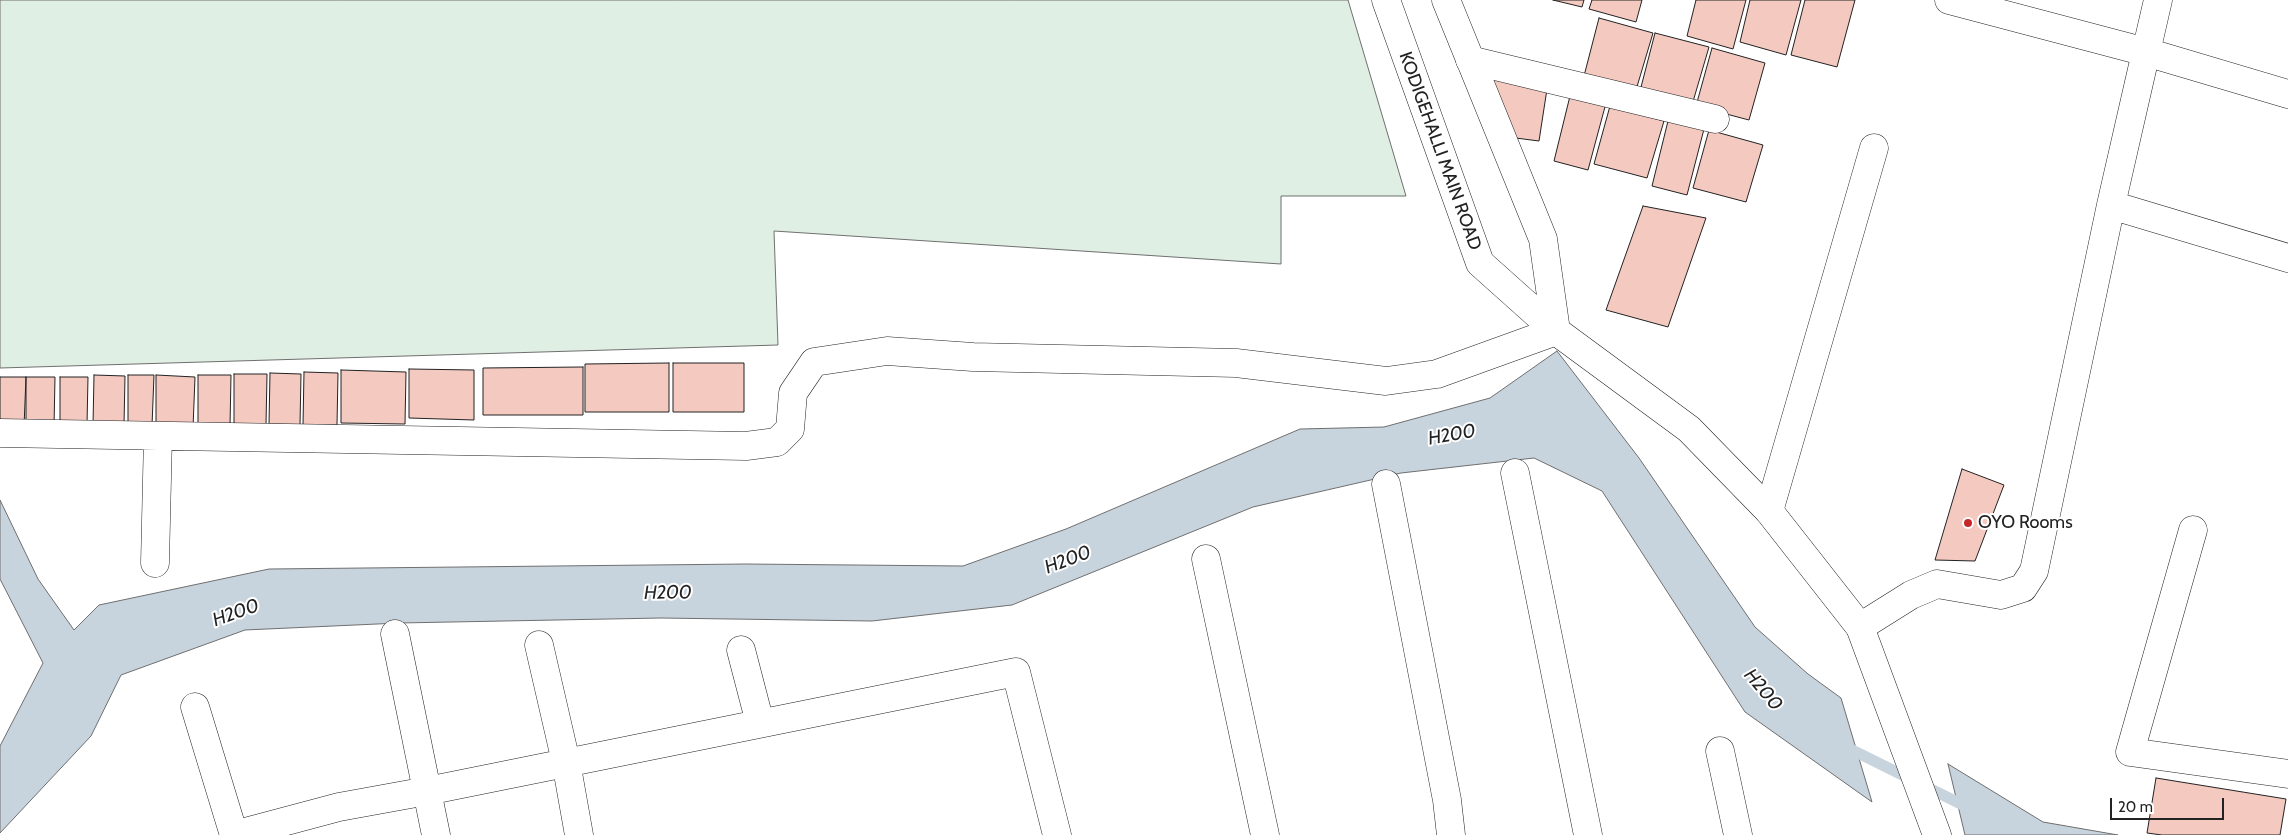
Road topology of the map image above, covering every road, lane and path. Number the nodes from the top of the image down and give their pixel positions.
1 (1386, 0) edge
2 (1446, 0) edge
3 (1949, 0) edge
4 (2158, 0) edge
5 (2146, 52) junction
6 (1470, 60) junction
7 (2288, 94) edge
8 (1714, 119) dead end
9 (1874, 148) dead end
10 (2111, 205) junction
11 (2288, 258) edge
12 (1556, 331) junction
13 (0, 434) edge
14 (158, 436) junction
15 (1515, 473) dead end
16 (1386, 484) dead end
17 (1769, 511) junction
18 (2193, 530) dead end
19 (1206, 559) dead end
20 (155, 563) dead end
21 (1860, 628) junction
22 (395, 634) dead end
23 (539, 644) dead end
24 (741, 650) dead end
25 (195, 707) dead end
26 (760, 723) junction
27 (1720, 751) dead end
28 (566, 762) junction
29 (2288, 774) edge
30 (427, 791) junction
31 (234, 835) edge
32 (436, 835) edge
33 (579, 835) edge
34 (1057, 835) edge
35 (1264, 835) edge
36 (1451, 835) edge
37 (1588, 835) edge
38 (1738, 835) edge
39 (1937, 835) edge

1 - 12 street, KODIGEHALLI MAIN ROAD
2 - 6 street
3 - 5 street
4 - 5 street
5 - 7 street
5 - 10 street
6 - 8 street
6 - 12 street
9 - 17 street
10 - 11 street
10 - 21 street
12 - 14 street
12 - 17 street, KODIGEHALLI MAIN ROAD
13 - 14 street
14 - 20 street
15 - 37 street
16 - 36 street
17 - 21 street, KODIGEHALLI MAIN ROAD
18 - 29 street
19 - 35 street
21 - 39 street, KODIGEHALLI MAIN ROAD
22 - 30 street
23 - 28 street
24 - 26 street
25 - 31 street
26 - 28 street
26 - 34 street
27 - 38 street
28 - 30 street
28 - 33 street
30 - 31 street
30 - 32 street

